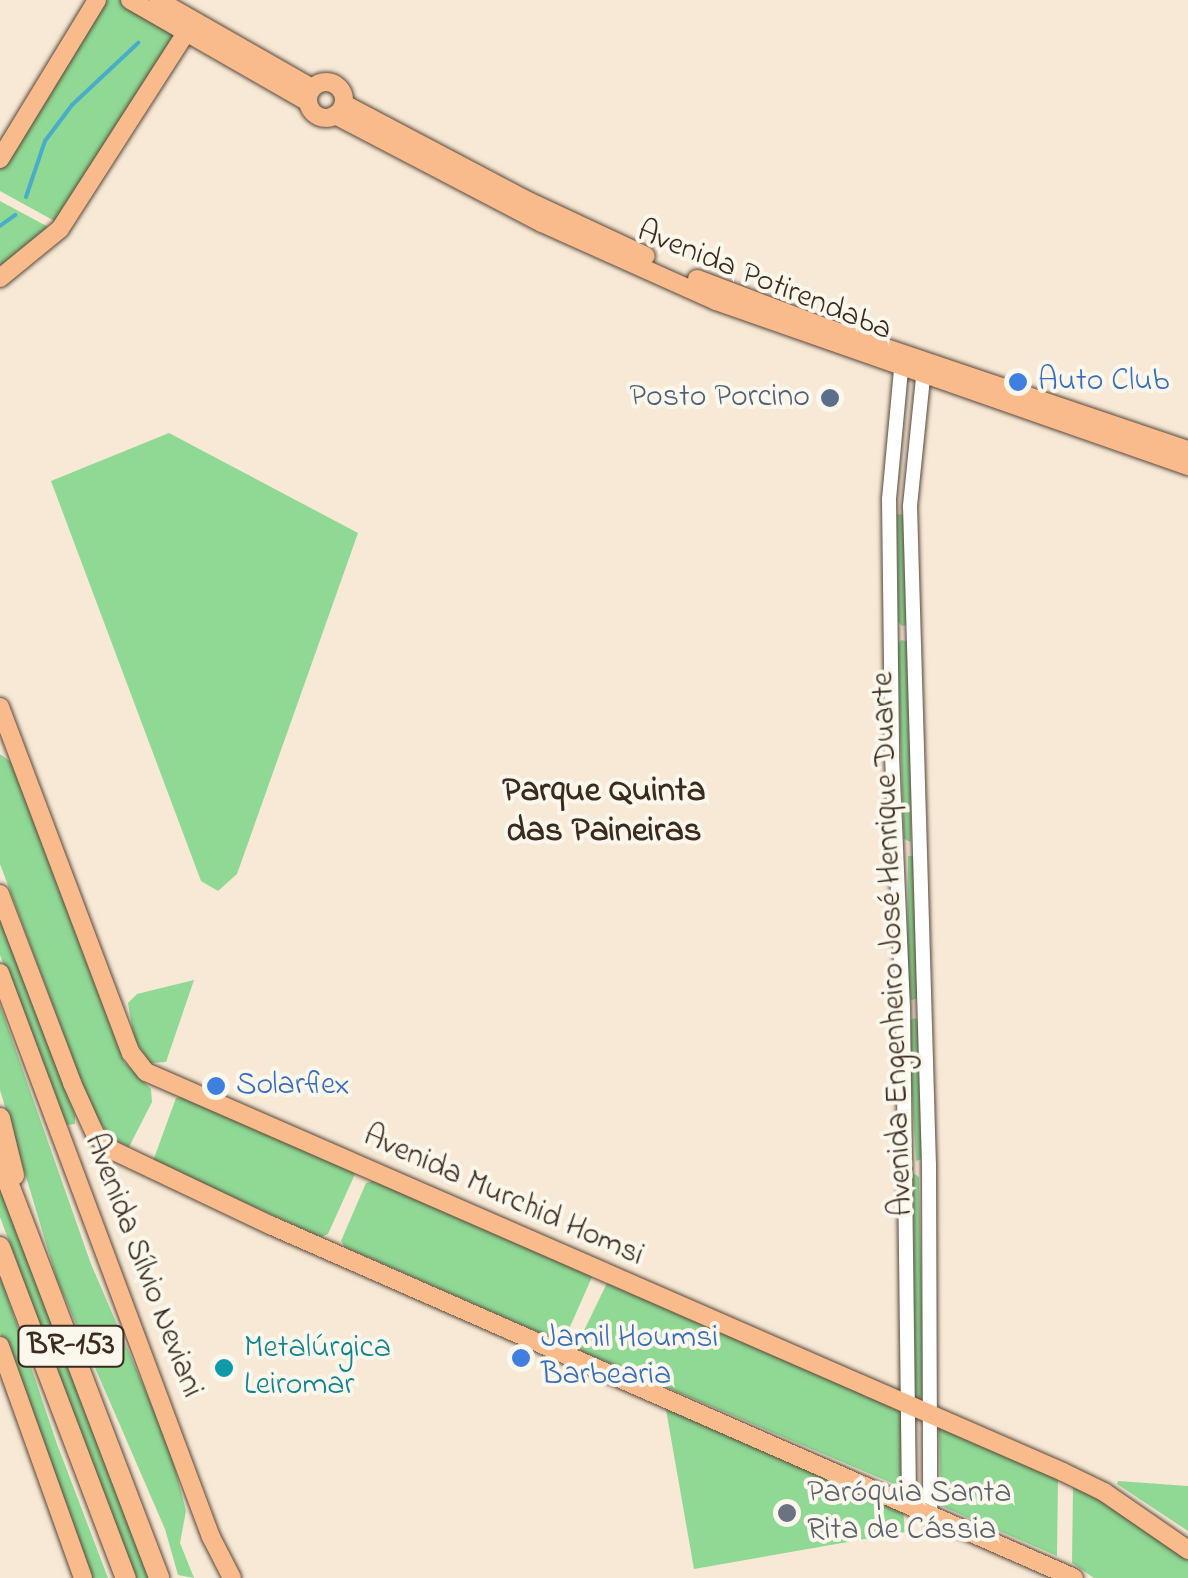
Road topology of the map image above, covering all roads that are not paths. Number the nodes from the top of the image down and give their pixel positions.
1 (97, 0) edge
2 (130, 0) edge
3 (158, 0) edge
4 (186, 31) junction
5 (310, 95) junction
6 (340, 110) junction
7 (0, 159) edge
8 (0, 278) edge
9 (902, 361) junction
10 (923, 369) junction
11 (1188, 450) edge
12 (892, 460) junction
13 (914, 463) junction
14 (1188, 466) edge
15 (0, 708) edge
16 (6, 741) edge
17 (0, 894) edge
18 (0, 973) edge
19 (0, 1118) edge
20 (95, 1134) junction
21 (66, 1146) junction
22 (0, 1161) edge
23 (12, 1192) junction
24 (0, 1246) edge
25 (0, 1346) edge
26 (909, 1406) junction
27 (930, 1415) junction
28 (909, 1502) junction
29 (930, 1511) junction
30 (135, 1512) junction
31 (103, 1516) junction
32 (1188, 1550) edge
33 (84, 1578) edge
34 (115, 1578) edge
35 (126, 1578) edge
36 (159, 1578) edge
37 (171, 1578) edge
38 (232, 1578) edge
39 (1074, 1578) edge

1 - 7 main road
2 - 4 main road
3 - 5 main road
4 - 5 main road
4 - 8 main road
5 - 6 main road
5 - 6 main road
6 - 9 main road, Avenida Potirendaba
9 - 10 main road, Avenida Potirendaba
9 - 12 street, Avenida Engenheiro José Henrique Duarte
10 - 11 main road, Avenida Potirendaba
10 - 13 street, Avenida Engenheiro José Henrique Duarte
10 - 14 main road, Avenida Potirendaba
12 - 13 street
12 - 26 street, Avenida Engenheiro José Henrique Duarte
13 - 27 street, Avenida Engenheiro José Henrique Duarte
15 - 16 main road, Avenida Murchid Homsi
16 - 26 main road, Avenida Murchid Homsi
17 - 20 main road
18 - 21 main road, Avenida Sílvio Neviani
19 - 23 highway
20 - 21 main road
20 - 28 main road
21 - 38 main road, Avenida Sílvio Neviani
22 - 23 highway, BR-153
23 - 30 highway, BR-153
24 - 31 highway, BR-153
25 - 33 main road
26 - 27 main road, Avenida Murchid Homsi
26 - 28 street, Avenida Engenheiro José Henrique Duarte
27 - 29 street, Avenida Engenheiro José Henrique Duarte
27 - 32 main road, Avenida Murchid Homsi
28 - 29 main road
29 - 39 main road
30 - 36 highway, BR-153
30 - 37 highway
31 - 34 highway
31 - 35 highway, BR-153

